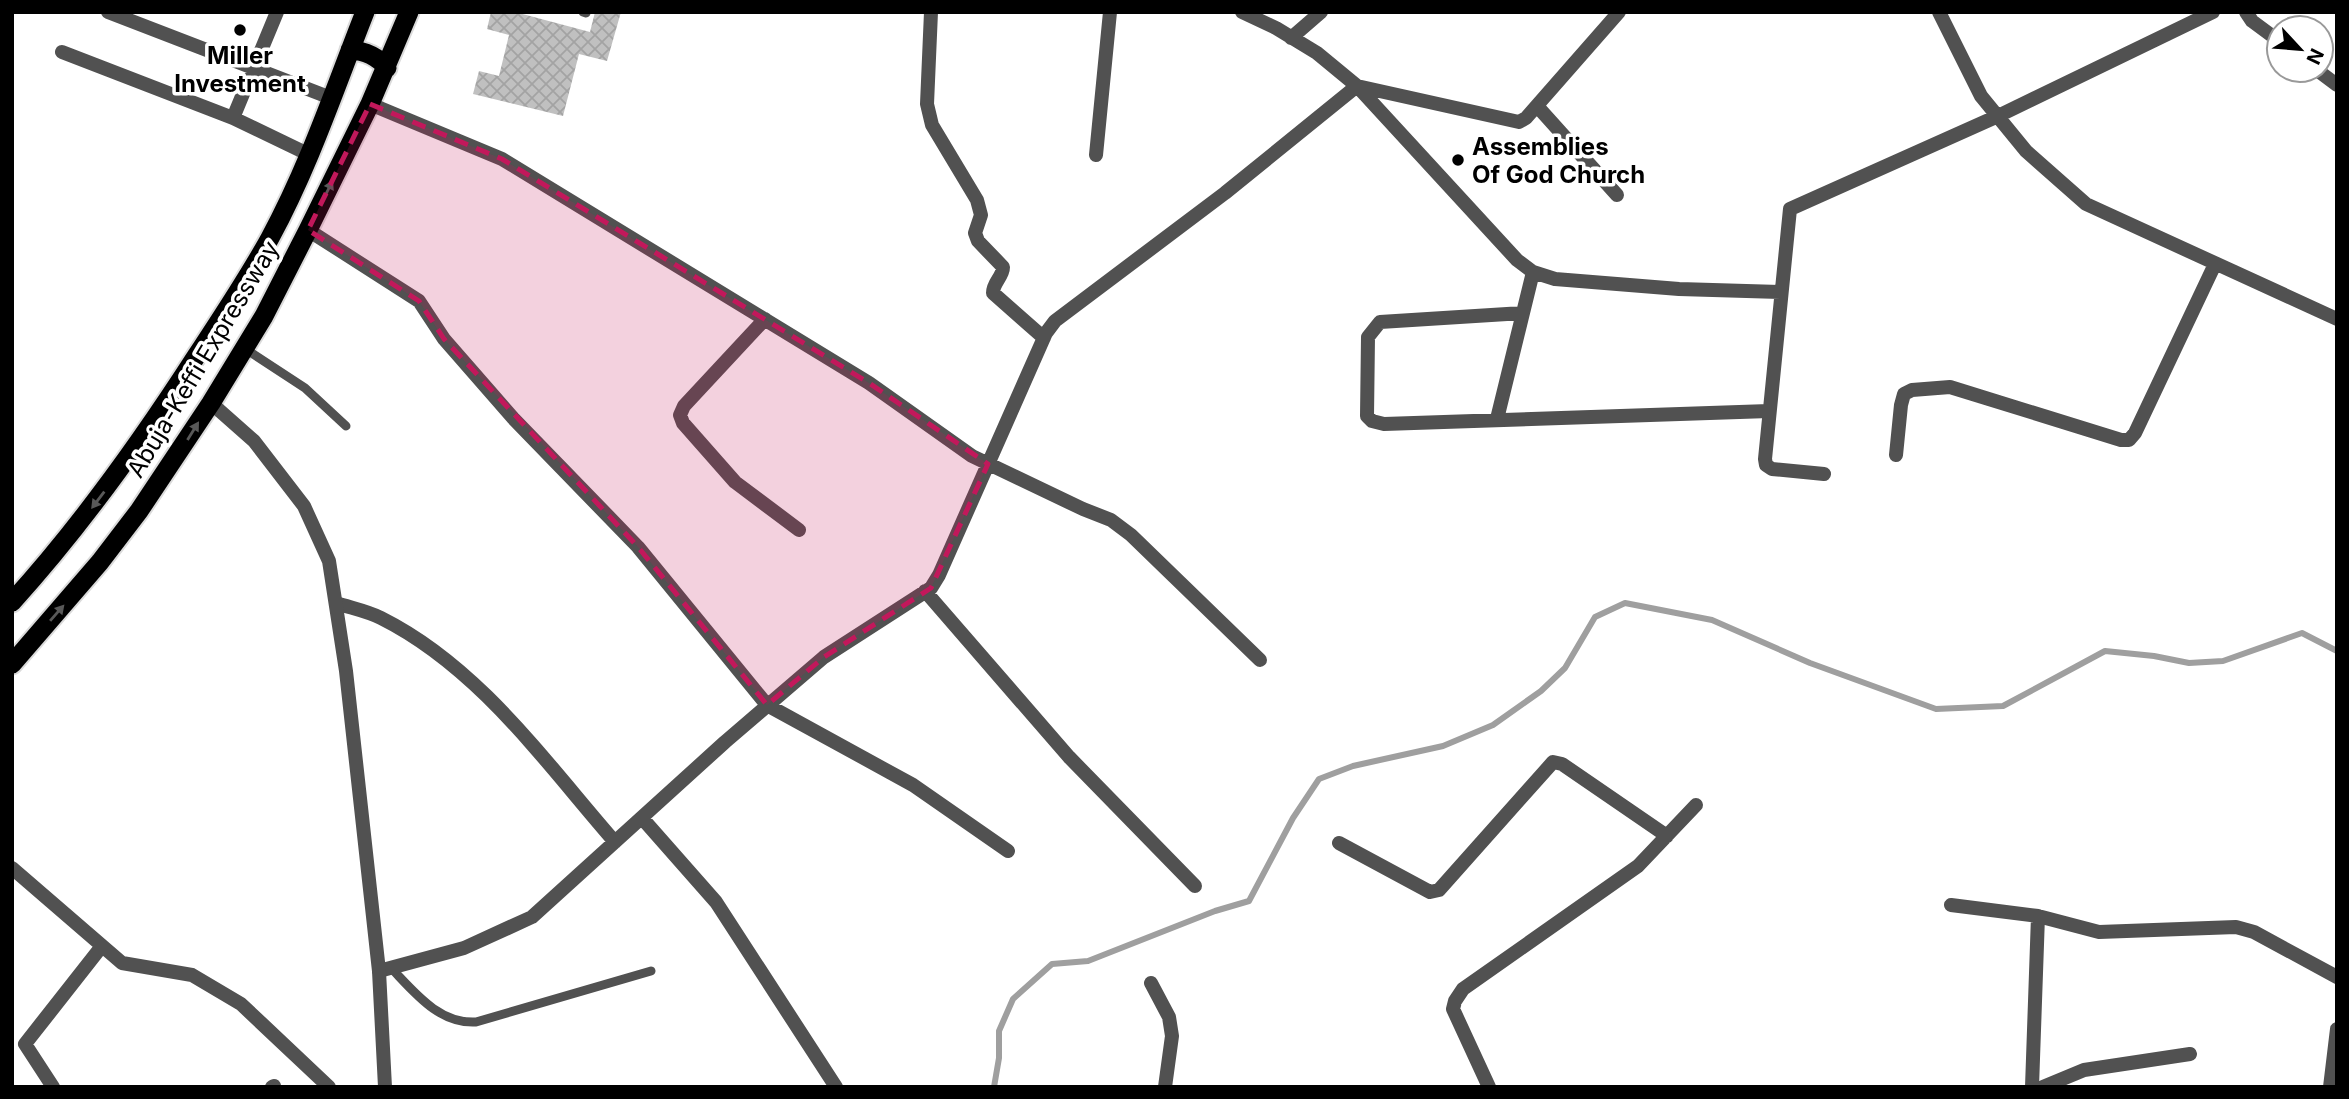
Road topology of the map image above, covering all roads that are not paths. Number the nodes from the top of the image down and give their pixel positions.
1 (108, 12) edge
2 (277, 12) edge
3 (365, 12) edge
4 (409, 12) edge
5 (931, 12) edge
6 (1110, 12) edge
7 (1242, 12) edge
8 (1321, 12) edge
9 (1619, 12) edge
10 (1939, 12) edge
11 (2213, 12) edge
12 (2246, 12) edge
13 (2265, 31) edge
14 (1291, 38) junction
15 (350, 50) junction
16 (62, 52) dead end
17 (387, 68) junction
18 (254, 69) junction
19 (1357, 86) junction
20 (331, 98) junction
21 (370, 104) junction
22 (1537, 106) junction
23 (1998, 116) junction
24 (233, 118) junction
25 (310, 155) junction
26 (1096, 155) dead end
27 (1617, 195) dead end
28 (308, 230) junction
29 (2215, 264) junction
30 (1533, 272) junction
31 (1781, 292) junction
32 (1523, 313) junction
33 (2337, 318) edge
34 (765, 319) junction
35 (1044, 338) junction
36 (244, 348) junction
37 (211, 403) junction
38 (1769, 411) junction
39 (1497, 419) junction
40 (345, 426) dead end
41 (1896, 455) dead end
42 (988, 464) junction
43 (1824, 474) dead end
44 (799, 530) dead end
45 (925, 591) junction
46 (12, 602) edge
47 (336, 603) junction
48 (1260, 660) dead end
49 (12, 664) edge
50 (767, 705) junction
51 (1696, 804) dead end
52 (642, 818) junction
53 (1667, 836) junction
54 (615, 842) junction
55 (1339, 843) dead end
56 (1008, 851) dead end
57 (12, 868) edge
58 (1195, 886) dead end
59 (1951, 905) dead end
60 (2038, 916) junction
61 (102, 946) junction
62 (385, 970) junction
63 (651, 971) dead end
64 (2337, 977) edge
65 (1151, 983) dead end
66 (2337, 1029) edge
67 (2190, 1054) dead end
68 (53, 1087) edge
69 (329, 1087) edge
70 (385, 1087) edge
71 (836, 1087) edge
72 (1165, 1087) edge
73 (1489, 1087) edge
74 (2032, 1087) edge
75 (2043, 1087) edge
76 (2330, 1087) edge

1 - 18 street
2 - 18 street
3 - 15 highway, Abuja-Keffi Expressway
4 - 17 highway, Abuja-Keffi Expressway
5 - 35 street
6 - 26 street
7 - 14 street
8 - 14 street
9 - 22 street
10 - 23 street
11 - 23 street
12 - 13 street
14 - 19 street
15 - 17 highway
15 - 20 highway, Abuja-Keffi Expressway
16 - 24 street
17 - 21 highway, Abuja-Keffi Expressway
18 - 20 street
18 - 24 street
19 - 22 street
19 - 30 street
19 - 35 street
20 - 25 highway, Abuja-Keffi Expressway
28 -> 21 highway, Abuja-Keffi Expressway
21 - 34 street
22 - 27 street
23 - 29 street
23 - 31 street
24 - 25 street
25 -> 46 highway, Abuja-Keffi Expressway
28 - 36 highway, Abuja-Keffi Expressway
28 - 50 street
29 - 33 street
29 - 41 street
30 - 31 street
30 - 32 street
31 - 38 street
32 - 39 street
32 - 39 street
34 - 42 street
34 - 44 street
35 - 42 street
36 - 37 highway, Abuja-Keffi Expressway
36 - 40 lane
37 - 47 street
49 -> 37 highway, Abuja-Keffi Expressway
38 - 39 street
38 - 43 street
42 - 45 street
42 - 48 street
45 - 50 street
45 - 58 street
47 - 54 street
47 - 62 street
50 - 52 street
50 - 56 street
51 - 53 street
52 - 54 street
52 - 71 street
53 - 55 street
53 - 73 street
54 - 62 street
57 - 61 street
59 - 60 street
60 - 64 street
60 - 74 street
61 - 68 street
61 - 69 street
62 - 63 lane
62 - 70 street
65 - 72 street
66 - 76 street
67 - 75 street

